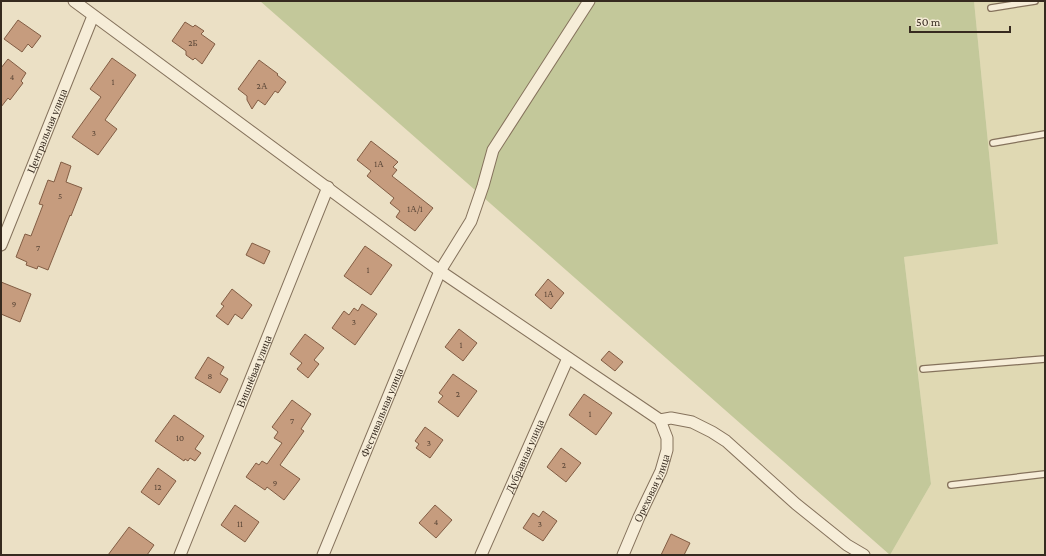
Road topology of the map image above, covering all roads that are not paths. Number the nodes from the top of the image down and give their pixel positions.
1 (74, 1) edge
2 (589, 1) edge
3 (1035, 1) edge
4 (991, 8) dead end
5 (93, 16) junction
6 (1045, 134) edge
7 (993, 143) dead end
8 (328, 188) junction
9 (1, 245) edge
10 (440, 271) junction
11 (568, 358) junction
12 (1045, 359) edge
13 (923, 369) dead end
14 (660, 420) junction
15 (1045, 474) edge
16 (951, 485) dead end
17 (180, 555) edge
18 (323, 555) edge
19 (481, 555) edge
20 (623, 555) edge
21 (864, 555) edge

1 - 5 street
2 - 10 street, Фестивальная улица
3 - 4 lane
5 - 8 street
5 - 9 street, Центральная улица
6 - 7 lane
8 - 10 street
8 - 17 street, Вишнёвая улица
10 - 11 street
10 - 18 street, Фестивальная улица
11 - 14 street
11 - 19 street, Дубравная улица
12 - 13 lane
14 - 20 street, Ореховая улица
14 - 21 street
15 - 16 lane

